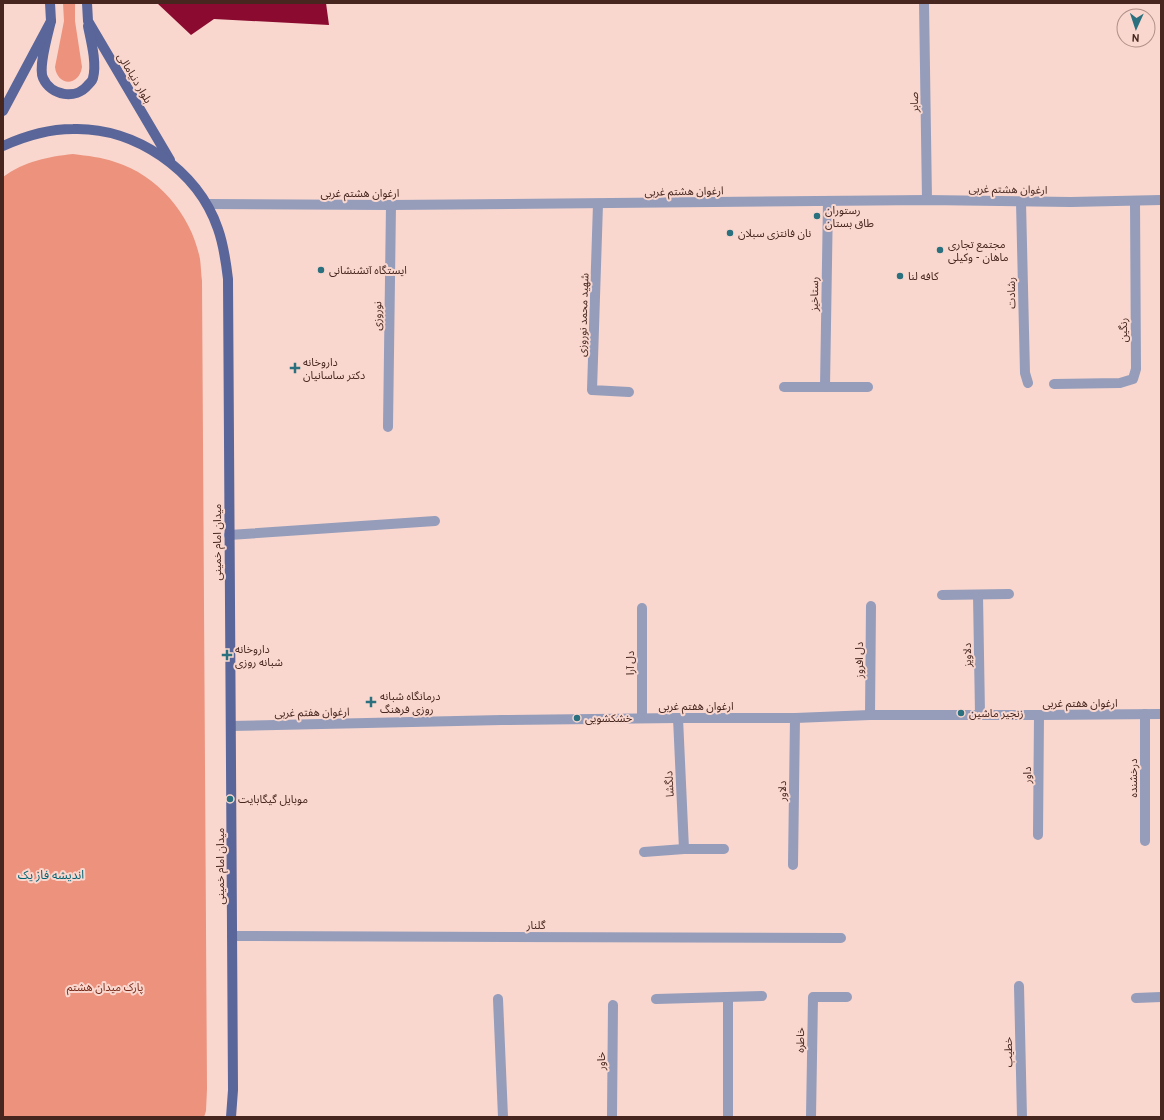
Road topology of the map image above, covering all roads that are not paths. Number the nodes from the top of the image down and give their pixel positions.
1 (50, 3) edge
2 (87, 3) edge
3 (924, 3) edge
4 (51, 21) junction
5 (88, 21) junction
6 (3, 111) edge
7 (3, 146) edge
8 (172, 164) junction
9 (927, 200) junction
10 (1161, 200) edge
11 (828, 201) junction
12 (1135, 201) junction
13 (1021, 202) junction
14 (206, 204) junction
15 (598, 204) junction
16 (391, 205) junction
17 (1028, 383) dead end
18 (1054, 384) dead end
19 (784, 387) dead end
20 (825, 387) junction
21 (868, 387) dead end
22 (630, 392) dead end
23 (388, 428) dead end
24 (435, 522) dead end
25 (229, 534) junction
26 (1009, 594) dead end
27 (942, 595) dead end
28 (978, 595) junction
29 (871, 606) dead end
30 (642, 608) dead end
31 (980, 714) junction
32 (1145, 714) junction
33 (1161, 714) edge
34 (870, 715) junction
35 (1039, 715) junction
36 (642, 718) junction
37 (678, 718) junction
38 (795, 718) junction
39 (231, 726) junction
40 (1038, 835) dead end
41 (1145, 841) dead end
42 (684, 849) junction
43 (724, 849) dead end
44 (644, 852) dead end
45 (793, 865) dead end
46 (232, 936) junction
47 (841, 938) dead end
48 (1019, 986) dead end
49 (762, 996) dead end
50 (728, 997) junction
51 (847, 997) dead end
52 (1161, 997) edge
53 (1136, 998) dead end
54 (498, 999) dead end
55 (656, 999) dead end
56 (613, 1005) dead end
57 (231, 1117) edge
58 (503, 1117) edge
59 (612, 1117) edge
60 (728, 1117) edge
61 (811, 1117) edge
62 (1022, 1117) edge

1 - 4 main road
2 - 5 main road, بلوار دنیامالی
3 - 9 street, صابر
4 - 5 main road
4 - 6 main road
5 - 8 main road, بلوار دنیامالی
7 - 8 main road, میدان امام خمینی
8 - 14 main road, میدان امام خمینی
9 - 11 street, ارغوان هشتم غربی
9 - 13 street, ارغوان هشتم غربی
10 - 12 street, ارغوان هشتم غربی
11 - 15 street, ارغوان هشتم غربی
11 - 20 street, رستاخیز
12 - 13 street, ارغوان هشتم غربی
12 - 18 street, رنگین
13 - 17 street, رشادت
14 - 16 street, ارغوان هشتم غربی
14 - 25 main road, میدان امام خمینی
15 - 16 street, ارغوان هشتم غربی
15 - 22 street, شهید محمد نوروزی
16 - 23 street, نوروزی
19 - 20 street
20 - 21 street
24 - 25 street
25 - 39 main road, میدان امام خمینی
26 - 28 street
27 - 28 street
28 - 31 street, دلاویز
29 - 34 street, دل افروز
30 - 36 street, دل آرا
31 - 34 street, ارغوان هفتم غربی
31 - 35 street, ارغوان هفتم غربی
32 - 33 street, ارغوان هفتم غربی
32 - 35 street, ارغوان هفتم غربی
32 - 41 street, درخشنده
34 - 38 street, ارغوان هفتم غربی
35 - 40 street, داور
36 - 37 street, ارغوان هفتم غربی
36 - 39 street, ارغوان هفتم غربی
37 - 38 street, ارغوان هفتم غربی
37 - 42 street, دلگشا
38 - 45 street, دلاور
39 - 46 main road, میدان امام خمینی
42 - 43 street
42 - 44 street
46 - 47 street, گلنار
46 - 57 main road, میدان امام خمینی
48 - 62 street, خطیب
49 - 50 street
50 - 55 street
50 - 60 street
51 - 61 street, خاطره
52 - 53 street
54 - 58 street
56 - 59 street, خاور

